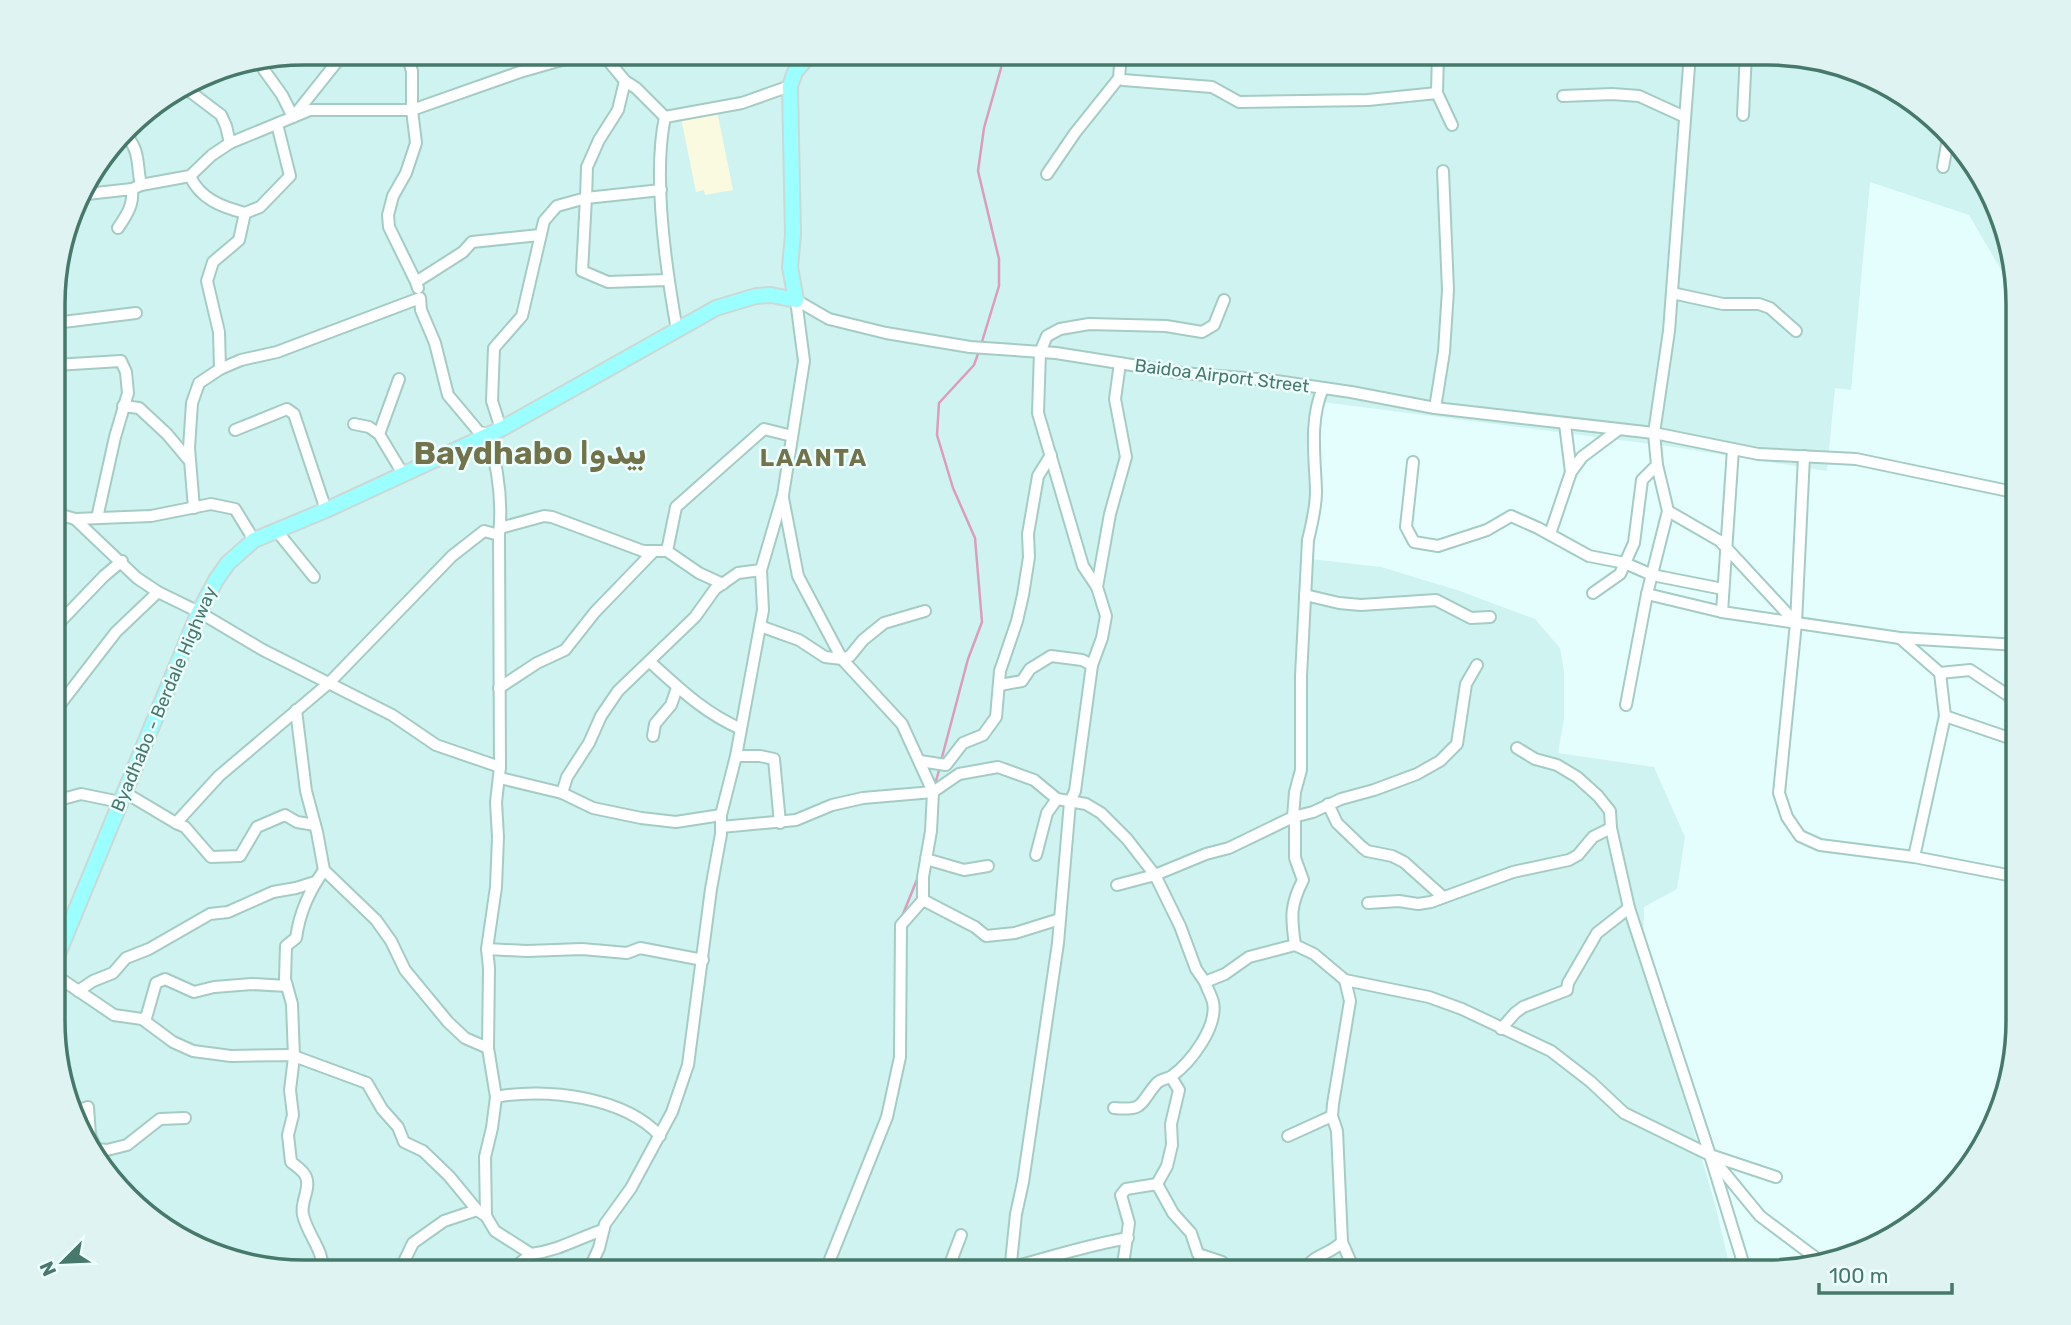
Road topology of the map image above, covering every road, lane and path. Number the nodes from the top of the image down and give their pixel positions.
1 (334, 65) edge
2 (410, 65) edge
3 (543, 65) edge
4 (612, 65) edge
5 (801, 65) edge
6 (1120, 65) edge
7 (1438, 65) edge
8 (1689, 65) edge
9 (1745, 65) edge
10 (264, 69) edge
11 (1119, 78) junction
12 (625, 81) junction
13 (790, 86) junction
14 (192, 92) edge
15 (1437, 93) junction
16 (1563, 96) dead end
17 (412, 110) junction
18 (1743, 116) dead end
19 (293, 117) junction
20 (665, 117) junction
21 (1685, 117) junction
22 (277, 124) junction
23 (1452, 125) dead end
24 (130, 140) edge
25 (230, 143) junction
26 (1947, 147) edge
27 (1943, 167) dead end
28 (1443, 171) dead end
29 (1047, 174) dead end
30 (190, 176) junction
31 (137, 188) junction
32 (661, 190) junction
33 (92, 193) edge
34 (586, 198) junction
35 (245, 213) junction
36 (118, 228) dead end
37 (540, 235) junction
38 (668, 280) junction
39 (416, 282) junction
40 (1672, 293) junction
41 (420, 298) junction
42 (796, 300) junction
43 (1224, 300) dead end
44 (136, 313) dead end
45 (65, 322) edge
46 (677, 330) junction
47 (1796, 331) dead end
48 (1040, 352) junction
49 (1119, 363) junction
50 (65, 364) edge
51 (220, 369) junction
52 (399, 379) dead end
53 (1290, 383) junction
54 (1323, 388) junction
55 (123, 406) junction
56 (1317, 406) junction
57 (1435, 408) junction
58 (354, 424) dead end
59 (1565, 424) junction
60 (235, 430) dead end
61 (1618, 430) junction
62 (494, 432) junction
63 (1654, 433) junction
64 (380, 434) junction
65 (792, 436) junction
66 (1733, 449) junction
67 (1051, 455) junction
68 (1804, 456) junction
69 (188, 459) junction
70 (1413, 462) dead end
71 (1657, 465) junction
72 (1571, 472) junction
73 (403, 474) junction
74 (2006, 491) edge
75 (783, 495) junction
76 (194, 508) junction
77 (326, 510) junction
78 (1668, 511) junction
79 (65, 516) edge
80 (97, 518) junction
81 (75, 519) junction
82 (276, 530) junction
83 (500, 532) junction
84 (1550, 534) junction
85 (254, 540) junction
86 (1726, 548) junction
87 (654, 551) junction
88 (667, 551) junction
89 (122, 561) junction
90 (1625, 563) junction
91 (761, 569) junction
92 (1652, 575) junction
93 (314, 577) dead end
94 (723, 583) junction
95 (1097, 587) junction
96 (1723, 589) junction
97 (158, 592) junction
98 (1593, 593) dead end
99 (1647, 594) junction
100 (1305, 596) junction
101 (925, 611) dead end
102 (199, 612) junction
103 (1722, 612) junction
104 (65, 616) edge
105 (1490, 617) dead end
106 (1796, 623) junction
107 (760, 626) junction
108 (1900, 638) junction
109 (2006, 644) edge
110 (842, 659) junction
111 (650, 662) junction
112 (1092, 665) junction
113 (1477, 665) dead end
114 (1940, 673) junction
115 (329, 683) junction
116 (1000, 685) junction
117 (499, 688) junction
118 (677, 688) junction
119 (2006, 694) edge
120 (65, 698) edge
121 (1626, 705) dead end
122 (296, 710) junction
123 (1945, 716) junction
124 (741, 729) junction
125 (653, 736) dead end
126 (2006, 737) edge
127 (1517, 748) dead end
128 (736, 756) junction
129 (920, 761) junction
130 (946, 765) junction
131 (500, 773) junction
132 (959, 774) junction
133 (933, 792) junction
134 (562, 793) junction
135 (122, 797) junction
136 (65, 798) edge
137 (1057, 799) junction
138 (1070, 802) junction
139 (1328, 804) junction
140 (1293, 817) junction
141 (721, 821) junction
142 (176, 823) junction
143 (780, 823) junction
144 (316, 825) junction
145 (1611, 828) junction
146 (1036, 855) dead end
147 (1913, 857) junction
148 (926, 859) junction
149 (989, 866) dead end
150 (324, 870) junction
151 (1155, 875) junction
152 (2006, 875) edge
153 (315, 882) junction
154 (1117, 885) dead end
155 (1443, 897) junction
156 (923, 900) junction
157 (1368, 903) dead end
158 (1629, 908) junction
159 (1060, 919) junction
160 (65, 937) edge
161 (1295, 945) junction
162 (486, 949) junction
163 (703, 961) junction
164 (1345, 979) junction
165 (65, 982) edge
166 (1205, 982) junction
167 (287, 986) junction
168 (78, 992) junction
169 (142, 1019) junction
170 (1501, 1029) junction
171 (488, 1048) junction
172 (295, 1057) junction
173 (1171, 1077) junction
174 (496, 1097) junction
175 (1115, 1108) dead end
176 (82, 1109) edge
177 (1332, 1116) junction
178 (185, 1118) dead end
179 (89, 1128) edge
180 (660, 1136) junction
181 (1288, 1136) dead end
182 (102, 1150) edge
183 (1710, 1155) junction
184 (1776, 1177) dead end
185 (1157, 1184) junction
186 (482, 1213) junction
187 (603, 1230) junction
188 (961, 1236) dead end
189 (1128, 1238) junction
190 (1342, 1242) junction
191 (531, 1254) junction
192 (1813, 1256) edge
193 (1051, 1258) joint
194 (322, 1260) edge
195 (405, 1260) edge
196 (524, 1260) edge
197 (595, 1260) edge
198 (830, 1260) edge
199 (952, 1260) edge
200 (1011, 1260) edge
201 (1044, 1260) edge
202 (1124, 1260) edge
203 (1216, 1260) edge
204 (1311, 1260) edge
205 (1350, 1260) edge
206 (1742, 1260) edge

1 - 19 street
2 - 17 street
3 - 17 street
4 - 12 street
5 - 13 main road
6 - 11 street
7 - 15 street
8 - 21 street
9 - 18 street
10 - 19 street
11 - 15 street
11 - 29 street
12 - 20 street
12 - 34 street
13 - 20 street
13 - 42 main road
14 - 25 street
15 - 23 street
16 - 21 street
17 - 19 street
17 - 39 street
19 - 22 street
20 - 32 street
21 - 40 street
22 - 25 street
22 - 35 street
24 - 31 street
25 - 30 street
26 - 27 street
28 - 57 street
30 - 31 street
30 - 35 street
31 - 33 street
31 - 36 street
32 - 34 street
32 - 38 street
34 - 37 street
34 - 38 street
35 - 51 street
37 - 39 street
37 - 62 street
38 - 46 street
39 - 41 street
40 - 47 street
40 - 63 street
41 - 51 street
41 - 62 street
42 - 46 main road, Byadhabo - Berdale Highway
42 - 48 street, Baidoa Airport Street
42 - 65 street
43 - 48 street
44 - 45 street
46 - 62 main road, Byadhabo - Berdale Highway
48 - 49 street, Baidoa Airport Street
48 - 67 street
49 - 53 street, Baidoa Airport Street
49 - 95 street
50 - 55 street
51 - 69 street
52 - 64 street
53 - 54 street, Baidoa Airport Street
53 - 56 street
54 - 56 street
54 - 57 street, Baidoa Airport Street
55 - 69 street
55 - 80 street
56 - 100 street
57 - 59 street, Baidoa Airport Street
58 - 64 street
59 - 61 street, Baidoa Airport Street
59 - 72 street
60 - 77 street
61 - 63 street, Baidoa Airport Street
61 - 72 street
62 - 73 main road, Byadhabo - Berdale Highway
62 - 83 street
63 - 66 street, Baidoa Airport Street
63 - 71 street
64 - 73 street
65 - 75 street
65 - 88 street
66 - 68 street, Baidoa Airport Street
66 - 86 street
67 - 95 street
67 - 116 street
68 - 74 street, Baidoa Airport Street
68 - 106 street
69 - 76 street
70 - 84 street
71 - 78 street
71 - 90 street
72 - 84 street
73 - 77 main road, Byadhabo - Berdale Highway
75 - 91 street
75 - 110 street
76 - 80 street
76 - 85 street
77 - 82 main road, Byadhabo - Berdale Highway
78 - 86 street
78 - 92 street
79 - 81 street
80 - 81 street
81 - 89 street
82 - 85 main road, Byadhabo - Berdale Highway
82 - 93 street
83 - 87 street
83 - 115 street
83 - 117 street
84 - 90 street
85 - 102 main road, Byadhabo - Berdale Highway
86 - 96 street
86 - 106 street
87 - 88 street
87 - 117 street
88 - 94 street
89 - 97 street
89 - 104 street
90 - 92 street
90 - 98 street
91 - 94 street
91 - 107 street
92 - 96 street
92 - 99 street
94 - 111 street
95 - 112 street
96 - 103 street
97 - 102 street
97 - 120 street
99 - 103 street
99 - 121 street
100 - 105 street
100 - 140 street
101 - 110 street
102 - 115 street
102 - 135 main road, Byadhabo - Berdale Highway
103 - 106 street
106 - 108 street
106 - 147 street
107 - 110 street
107 - 124 street
108 - 109 street
108 - 114 street
110 - 129 street
111 - 118 street
111 - 134 street
112 - 116 street
112 - 138 street
113 - 139 street
114 - 119 street
114 - 123 street
115 - 122 street
115 - 131 street
116 - 130 street
117 - 131 street
118 - 124 street
118 - 125 street
122 - 142 street
122 - 144 street
123 - 126 street
123 - 147 street
124 - 128 street
127 - 145 street
128 - 141 street
128 - 143 street
129 - 130 street
129 - 133 street
130 - 132 street
131 - 134 street
131 - 162 street
132 - 133 street
132 - 137 street
133 - 143 street
133 - 148 street
134 - 141 street
135 - 136 street
135 - 142 street
135 - 160 main road, Byadhabo - Berdale Highway
137 - 138 street
137 - 146 street
138 - 151 street
138 - 159 street
139 - 140 street
139 - 155 street
140 - 151 street
140 - 161 street
141 - 143 street
141 - 163 street
142 - 144 street
144 - 150 street
145 - 155 street
145 - 158 street
147 - 152 street
148 - 149 street
148 - 156 street
150 - 153 street
150 - 171 street
151 - 154 street
151 - 166 street
153 - 167 street
153 - 168 street
155 - 157 street
156 - 159 street
156 - 198 street
158 - 170 street
158 - 183 street
159 - 200 street
161 - 164 street
161 - 166 street
162 - 163 street
162 - 171 street
163 - 180 street
164 - 170 street
164 - 177 street
165 - 168 street
166 - 173 street
167 - 169 street
167 - 172 street
168 - 169 street
169 - 172 street
170 - 183 street
171 - 174 street
172 - 186 street
172 - 194 street
173 - 175 street
173 - 185 street
174 - 180 street
174 - 186 street
176 - 179 street
177 - 181 street
177 - 190 street
178 - 182 street
180 - 187 street
183 - 184 street
183 - 192 street
183 - 206 street
185 - 189 street
185 - 203 street
186 - 191 street
186 - 195 street
187 - 191 street
187 - 197 street
188 - 199 street
189 - 193 street
189 - 202 street
190 - 204 street
190 - 205 street
191 - 196 street
193 - 201 street

